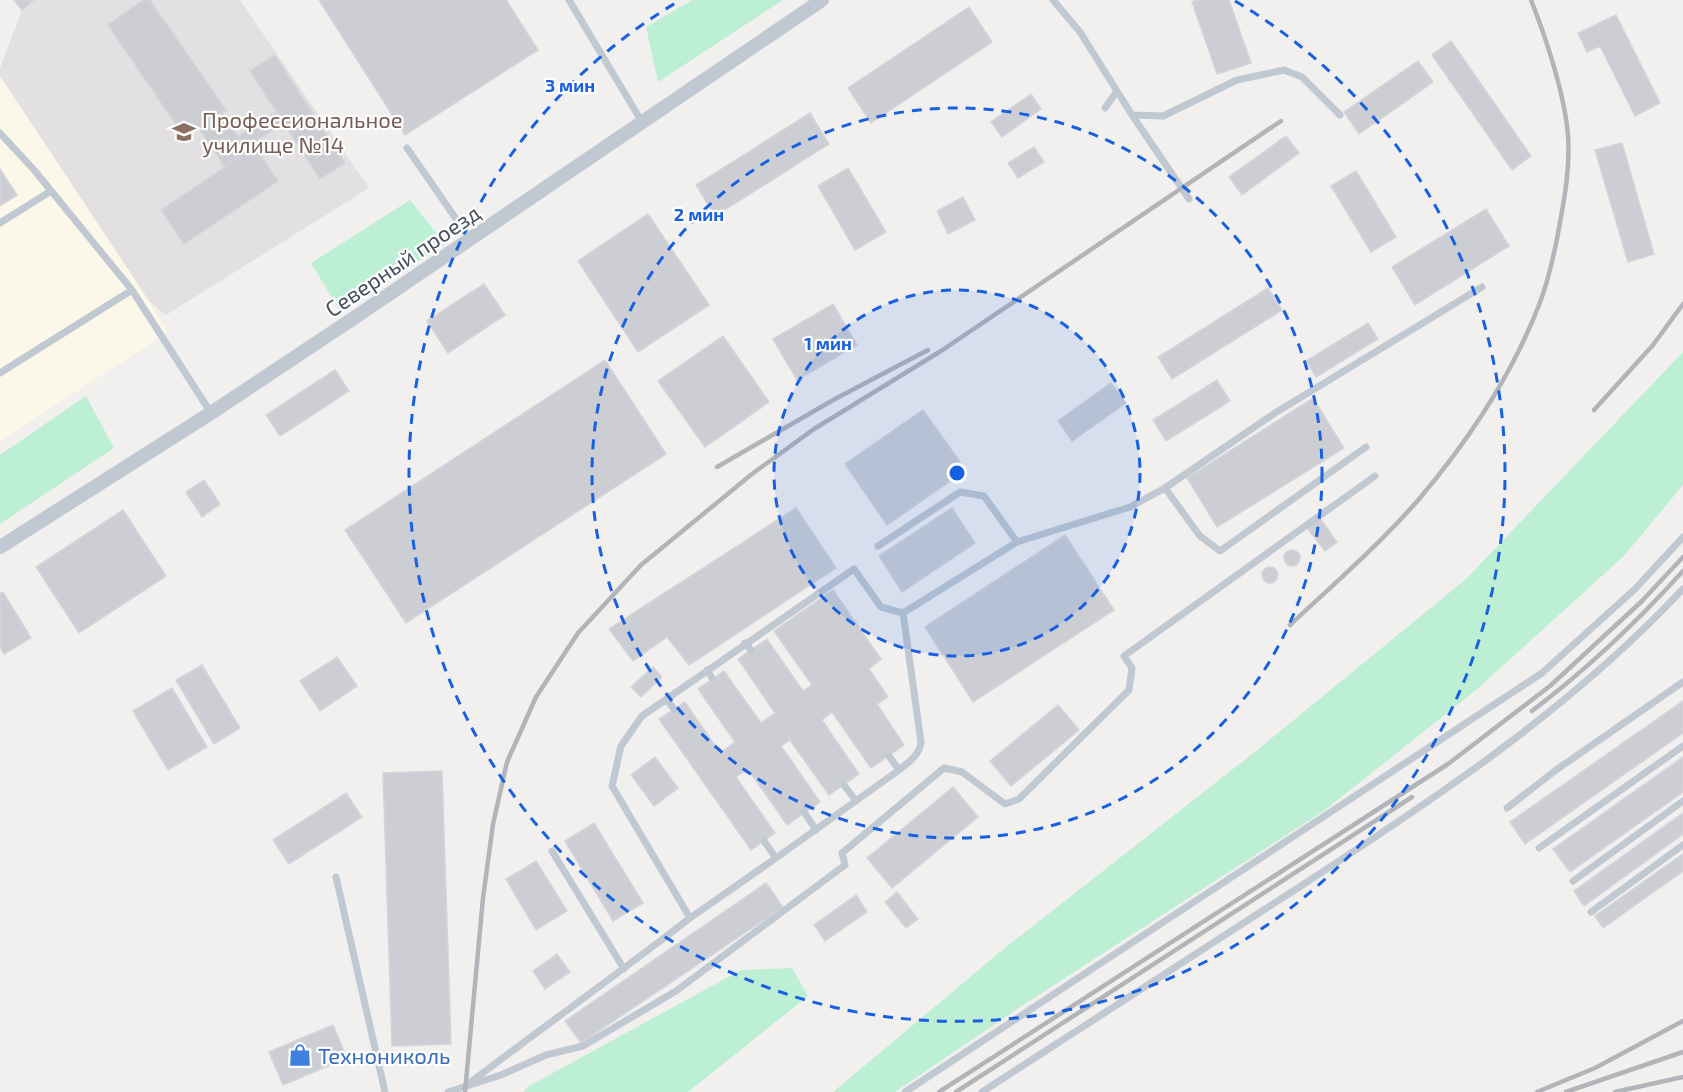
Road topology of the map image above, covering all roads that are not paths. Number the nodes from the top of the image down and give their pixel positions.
1 (569, 0) edge
2 (822, 0) edge
3 (1053, 0) edge
4 (1117, 91) junction
5 (1106, 108) dead end
6 (1132, 115) junction
7 (1341, 115) dead end
8 (642, 122) junction
9 (0, 133) edge
10 (407, 148) dead end
11 (51, 191) junction
12 (1189, 200) dead end
13 (0, 223) edge
14 (470, 239) junction
15 (1482, 287) dead end
16 (132, 290) junction
17 (0, 373) edge
18 (211, 413) junction
19 (1366, 447) dead end
20 (1375, 476) dead end
21 (1165, 488) junction
22 (1683, 537) edge
23 (1017, 542) junction
24 (878, 546) dead end
25 (0, 547) edge
26 (1683, 589) edge
27 (903, 613) junction
28 (746, 643) junction
29 (751, 650) dead end
30 (707, 670) junction
31 (712, 678) dead end
32 (1683, 682) edge
33 (666, 699) junction
34 (674, 709) dead end
35 (1683, 746) edge
36 (890, 756) dead end
37 (899, 770) junction
38 (844, 785) dead end
39 (856, 801) junction
40 (1683, 801) edge
41 (1507, 808) dead end
42 (804, 812) dead end
43 (816, 830) junction
44 (764, 841) dead end
45 (1683, 845) edge
46 (1539, 848) dead end
47 (552, 851) dead end
48 (776, 858) junction
49 (336, 877) dead end
50 (1573, 880) dead end
51 (1591, 912) dead end
52 (690, 918) junction
53 (624, 969) junction
54 (466, 1085) junction
55 (385, 1092) edge
56 (448, 1092) edge
57 (906, 1092) edge
58 (982, 1092) edge

1 - 8 lane
2 - 8 street, Северный проезд
3 - 4 lane
4 - 5 lane
4 - 6 lane
6 - 7 lane
6 - 12 lane
8 - 14 street, Северный проезд
9 - 11 lane
10 - 14 lane
11 - 13 lane
11 - 16 lane
14 - 18 street, Северный проезд
15 - 21 lane
16 - 17 lane
16 - 18 lane
18 - 25 street, Северный проезд
19 - 21 lane
20 - 54 lane
21 - 23 lane
22 - 57 lane
23 - 24 lane
23 - 27 lane
26 - 58 lane
27 - 28 lane
27 - 37 lane
28 - 29 lane
28 - 30 lane
30 - 31 lane
30 - 33 lane
32 - 41 lane
33 - 34 lane
33 - 52 lane
35 - 46 lane
36 - 37 lane
37 - 39 lane
38 - 39 lane
39 - 43 lane
40 - 50 lane
42 - 43 lane
43 - 48 lane
44 - 48 lane
45 - 51 lane
47 - 53 lane
48 - 52 lane
49 - 55 lane
52 - 53 lane
53 - 54 lane
54 - 56 lane

